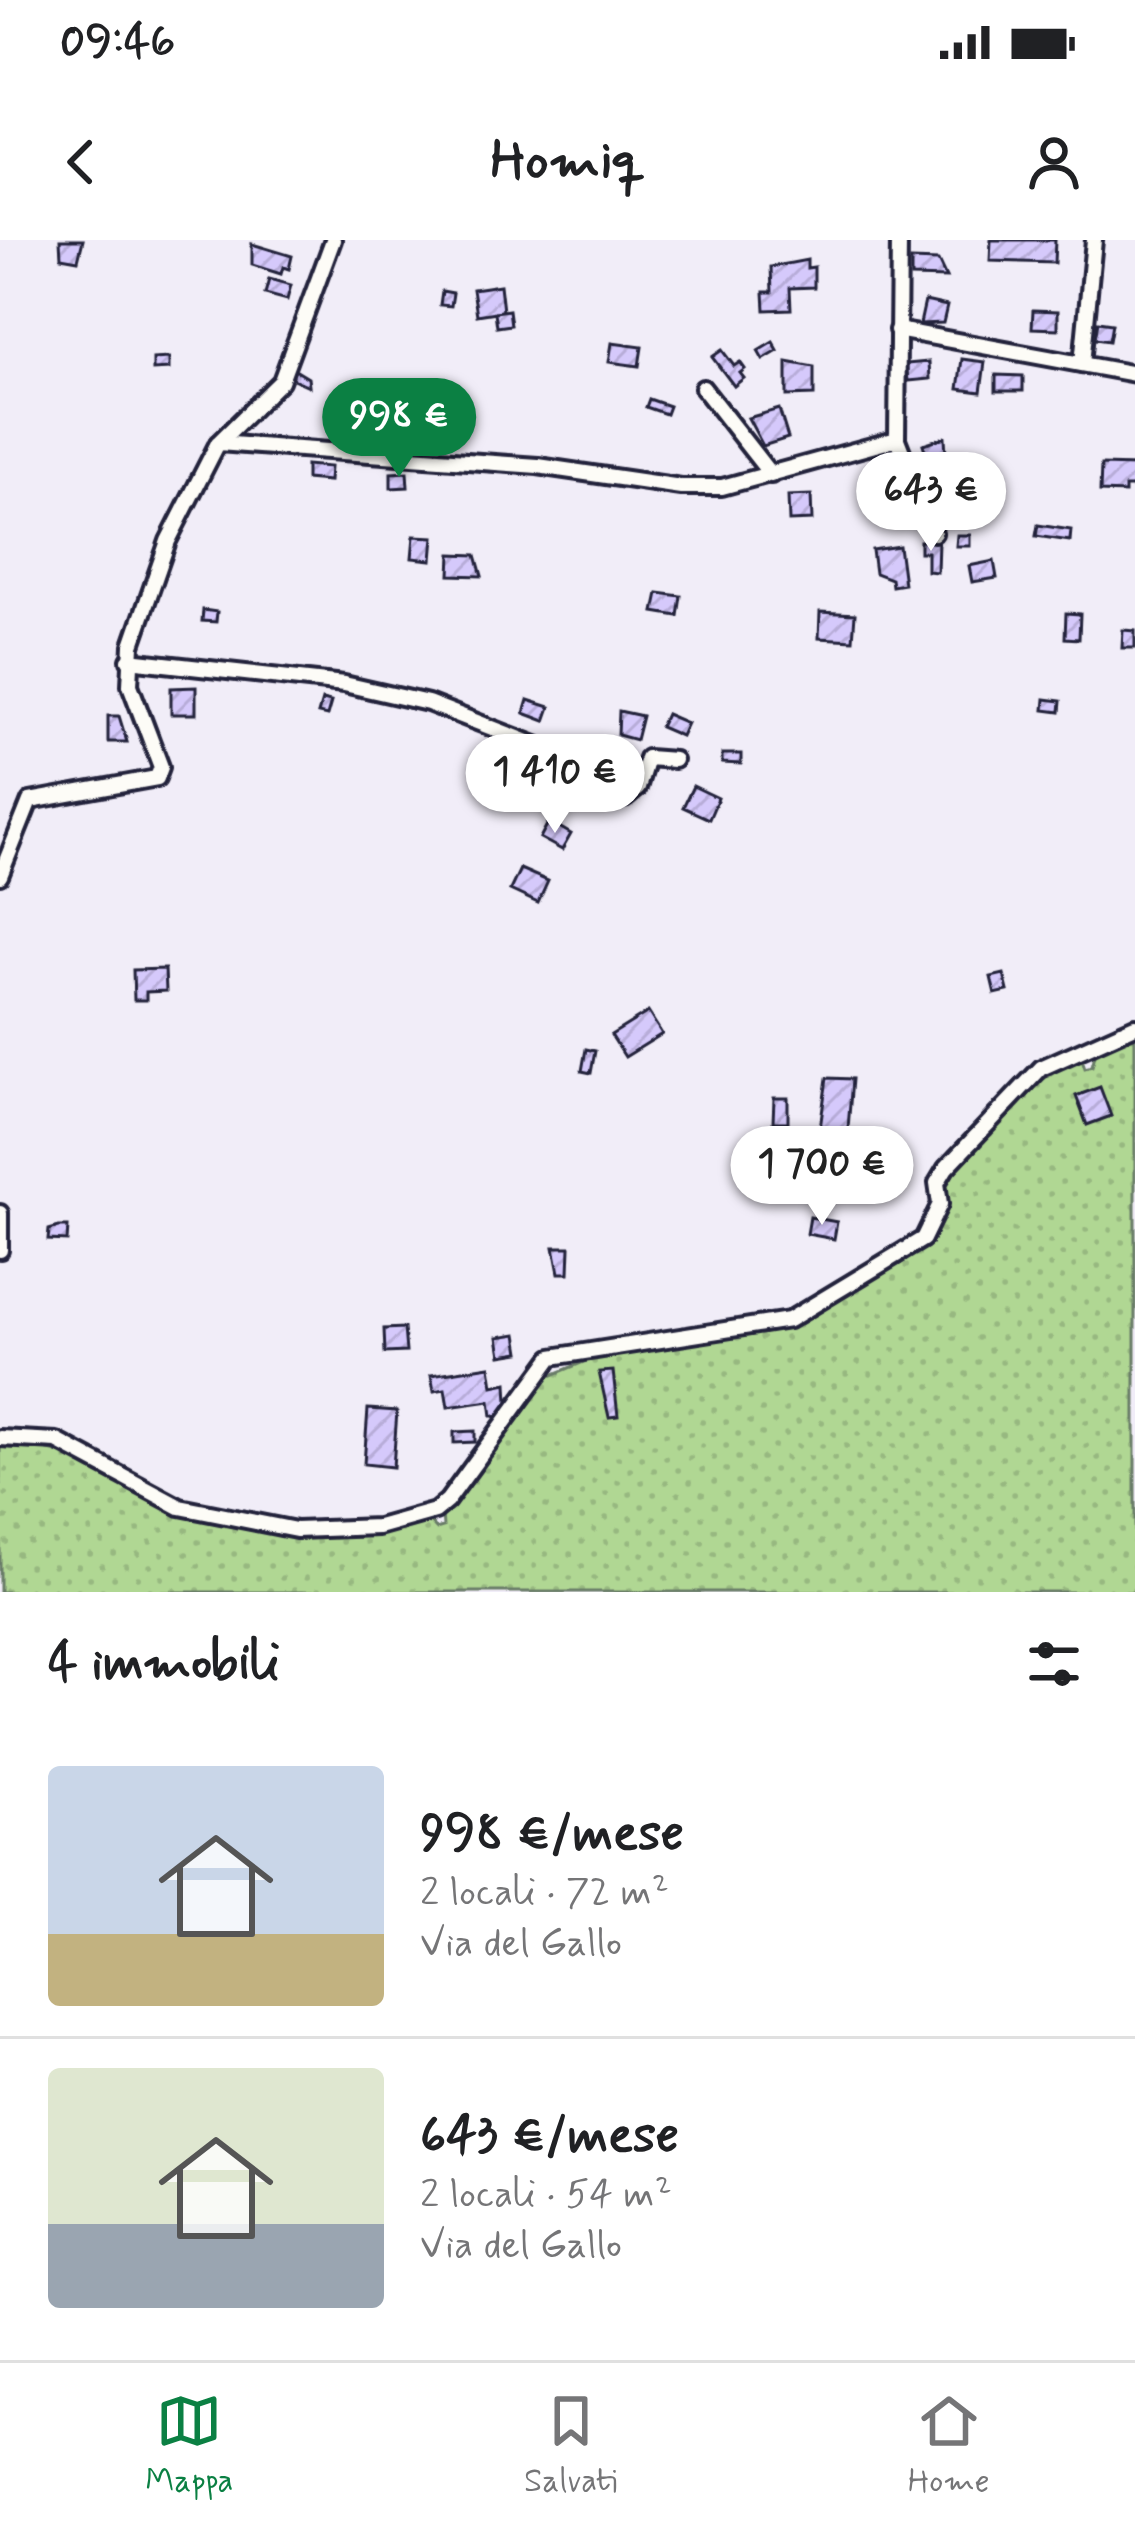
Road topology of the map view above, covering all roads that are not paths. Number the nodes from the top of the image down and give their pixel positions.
1 (333, 240) edge
2 (899, 240) edge
3 (1094, 240) edge
4 (897, 330) junction
5 (1082, 364) junction
6 (1135, 374) edge
7 (703, 388) dead end
8 (897, 440) junction
9 (218, 443) junction
10 (771, 475) junction
11 (934, 533) dead end
12 (129, 660) junction
13 (674, 760) dead end
14 (0, 876) edge
15 (1135, 1026) edge
16 (0, 1213) edge
17 (0, 1250) edge
18 (0, 1438) edge

1 - 9 street
2 - 4 street
3 - 5 street
4 - 5 street
4 - 8 street
5 - 6 street
7 - 10 street
8 - 10 street
8 - 11 street
9 - 10 street
9 - 12 street
12 - 13 street
12 - 14 street
15 - 18 street
16 - 17 street

